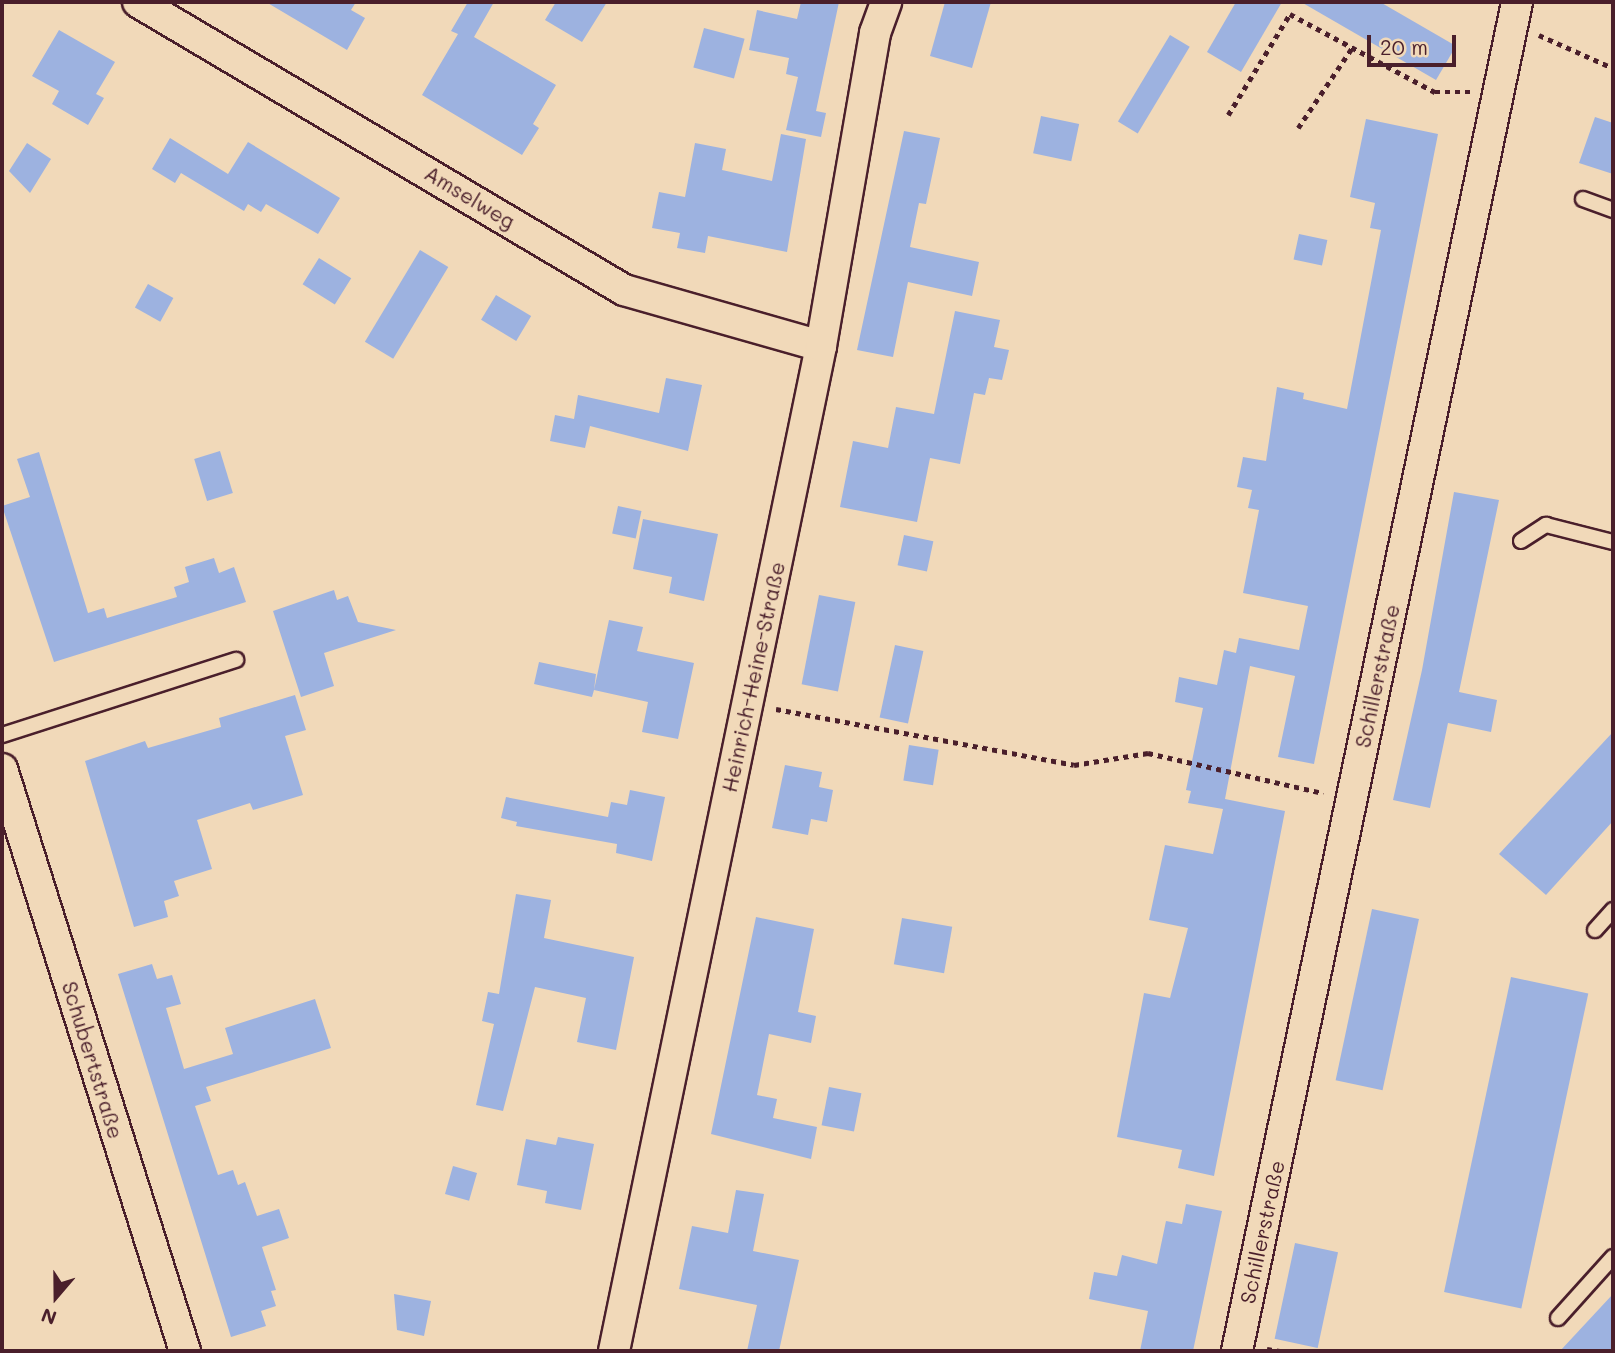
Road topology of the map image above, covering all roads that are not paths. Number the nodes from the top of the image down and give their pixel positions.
1 (138, 2) edge
2 (886, 2) edge
3 (1515, 13) edge
4 (1583, 199) dead end
5 (1613, 210) edge
6 (821, 346) junction
7 (1521, 541) dead end
8 (1613, 542) edge
9 (236, 660) dead end
10 (2, 735) edge
11 (2, 769) edge
12 (1613, 910) edge
13 (1595, 930) dead end
14 (1613, 1257) edge
15 (1558, 1318) dead end
16 (185, 1351) edge
17 (614, 1351) edge
18 (1237, 1351) edge

1 - 6 street, Amselweg
2 - 6 street, Heinrich-Heine-Straße
3 - 18 street, Schillerstraße
4 - 5 lane
6 - 17 street, Heinrich-Heine-Straße
7 - 8 lane
9 - 10 lane
11 - 16 street, Schubertstraße
12 - 13 lane
14 - 15 lane

